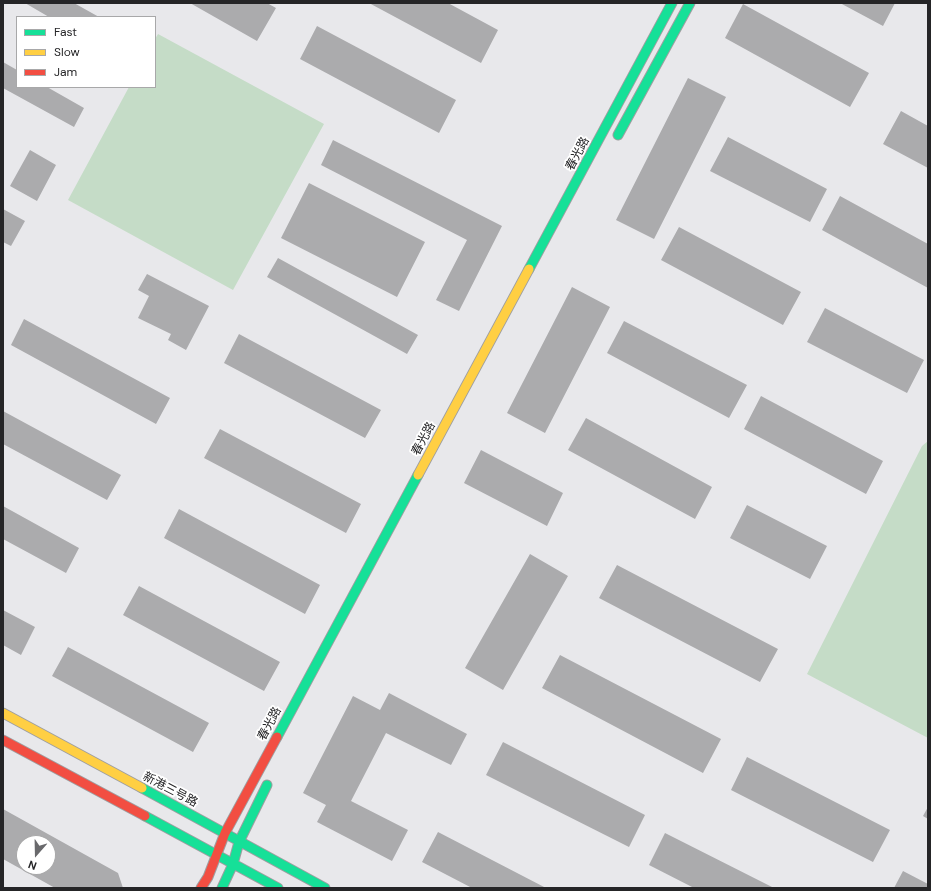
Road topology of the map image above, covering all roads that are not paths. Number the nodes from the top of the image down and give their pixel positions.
1 (672, 3) edge
2 (690, 3) edge
3 (614, 143) dead end
4 (3, 713) edge
5 (3, 740) edge
6 (271, 778) dead end
7 (225, 833) junction
8 (238, 842) junction
9 (216, 854) junction
10 (233, 864) junction
11 (201, 888) edge
12 (222, 888) edge
13 (278, 888) edge
14 (325, 888) edge

1 - 7 street, 春光路
2 - 3 street
4 - 7 street, 新港三号路
5 - 9 street
6 - 8 street
7 - 8 street, 新港三号路
7 - 9 street, 春光路
8 - 10 street
8 - 14 street, 新港三号路
9 - 10 street
9 - 11 street, 春光路
10 - 12 street
10 - 13 street

